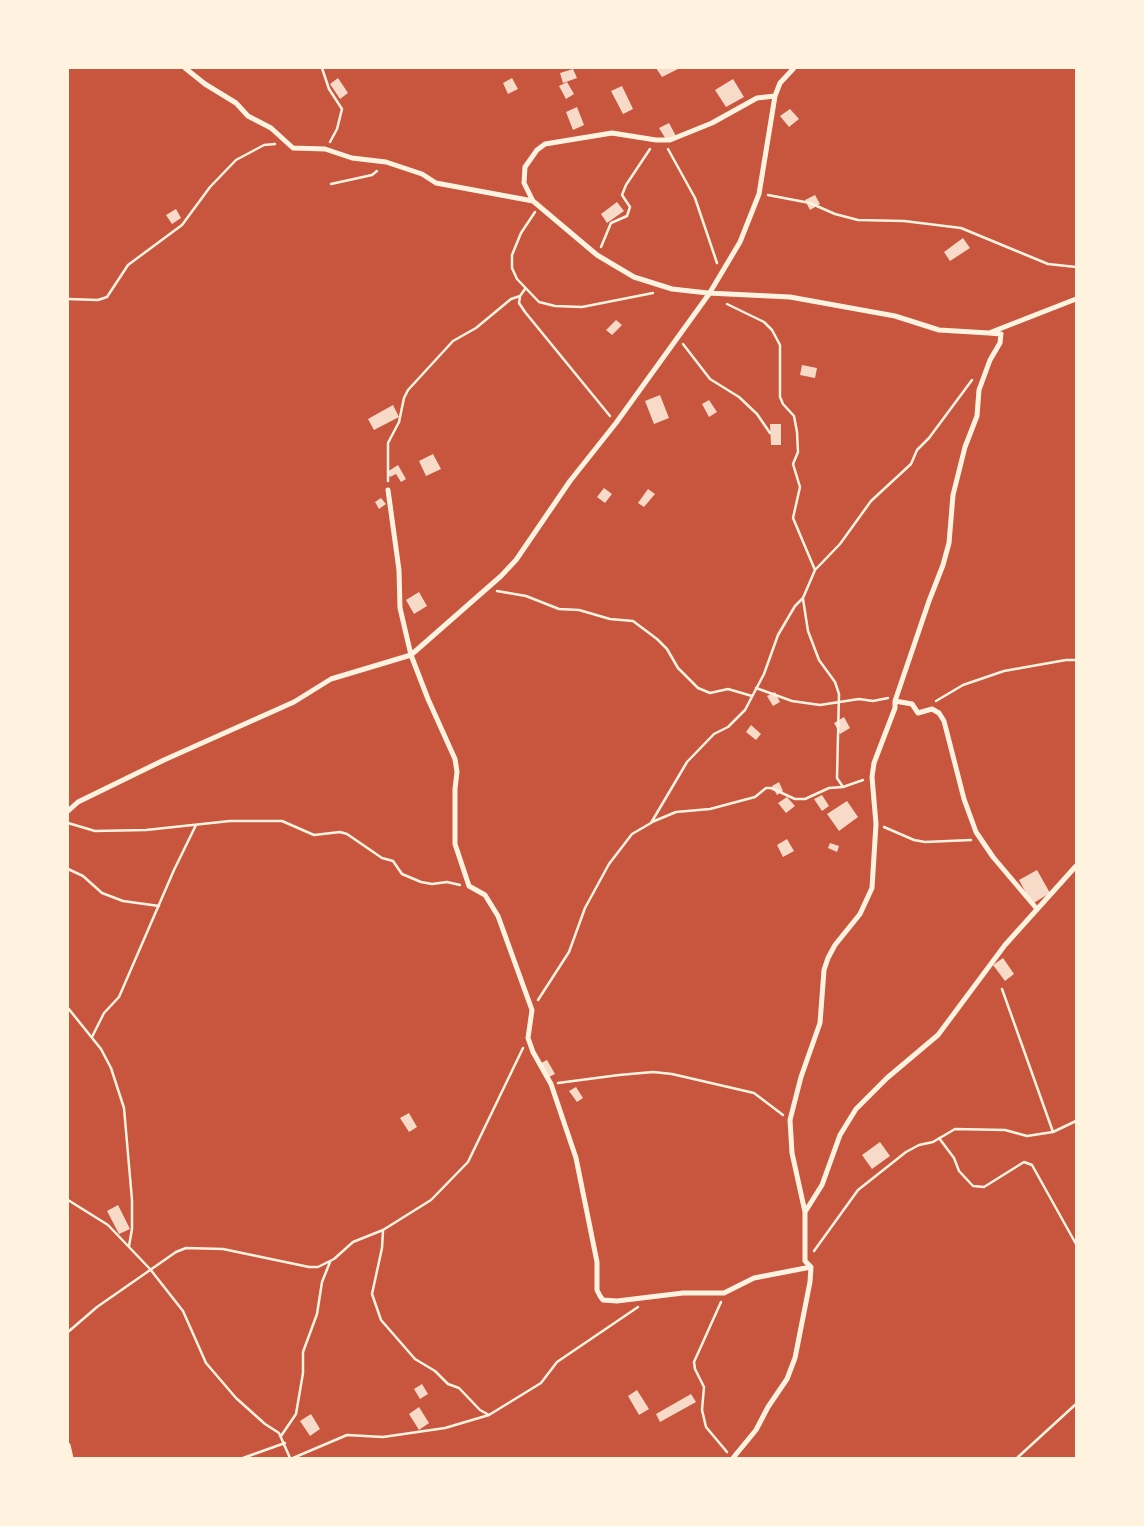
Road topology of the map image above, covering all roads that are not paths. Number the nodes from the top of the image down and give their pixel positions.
1 (185, 68) edge
2 (794, 68) edge
3 (775, 96) junction
4 (533, 201) junction
5 (708, 293) junction
6 (1076, 299) edge
7 (989, 333) junction
8 (388, 490) road end
9 (412, 656) junction
10 (895, 701) junction
11 (68, 810) edge
12 (1076, 866) edge
13 (1037, 909) junction
14 (805, 1212) junction
15 (811, 1267) junction
16 (68, 1445) edge
17 (71, 1458) edge
18 (734, 1458) edge

1 - 4 street
2 - 3 street
3 - 4 street
3 - 5 street
4 - 5 street
5 - 7 street
5 - 9 street
6 - 7 street
7 - 10 street
8 - 9 street
9 - 11 street
9 - 15 street
10 - 13 street
10 - 14 street
12 - 13 street
13 - 14 street
14 - 15 street
15 - 18 street
16 - 17 street

